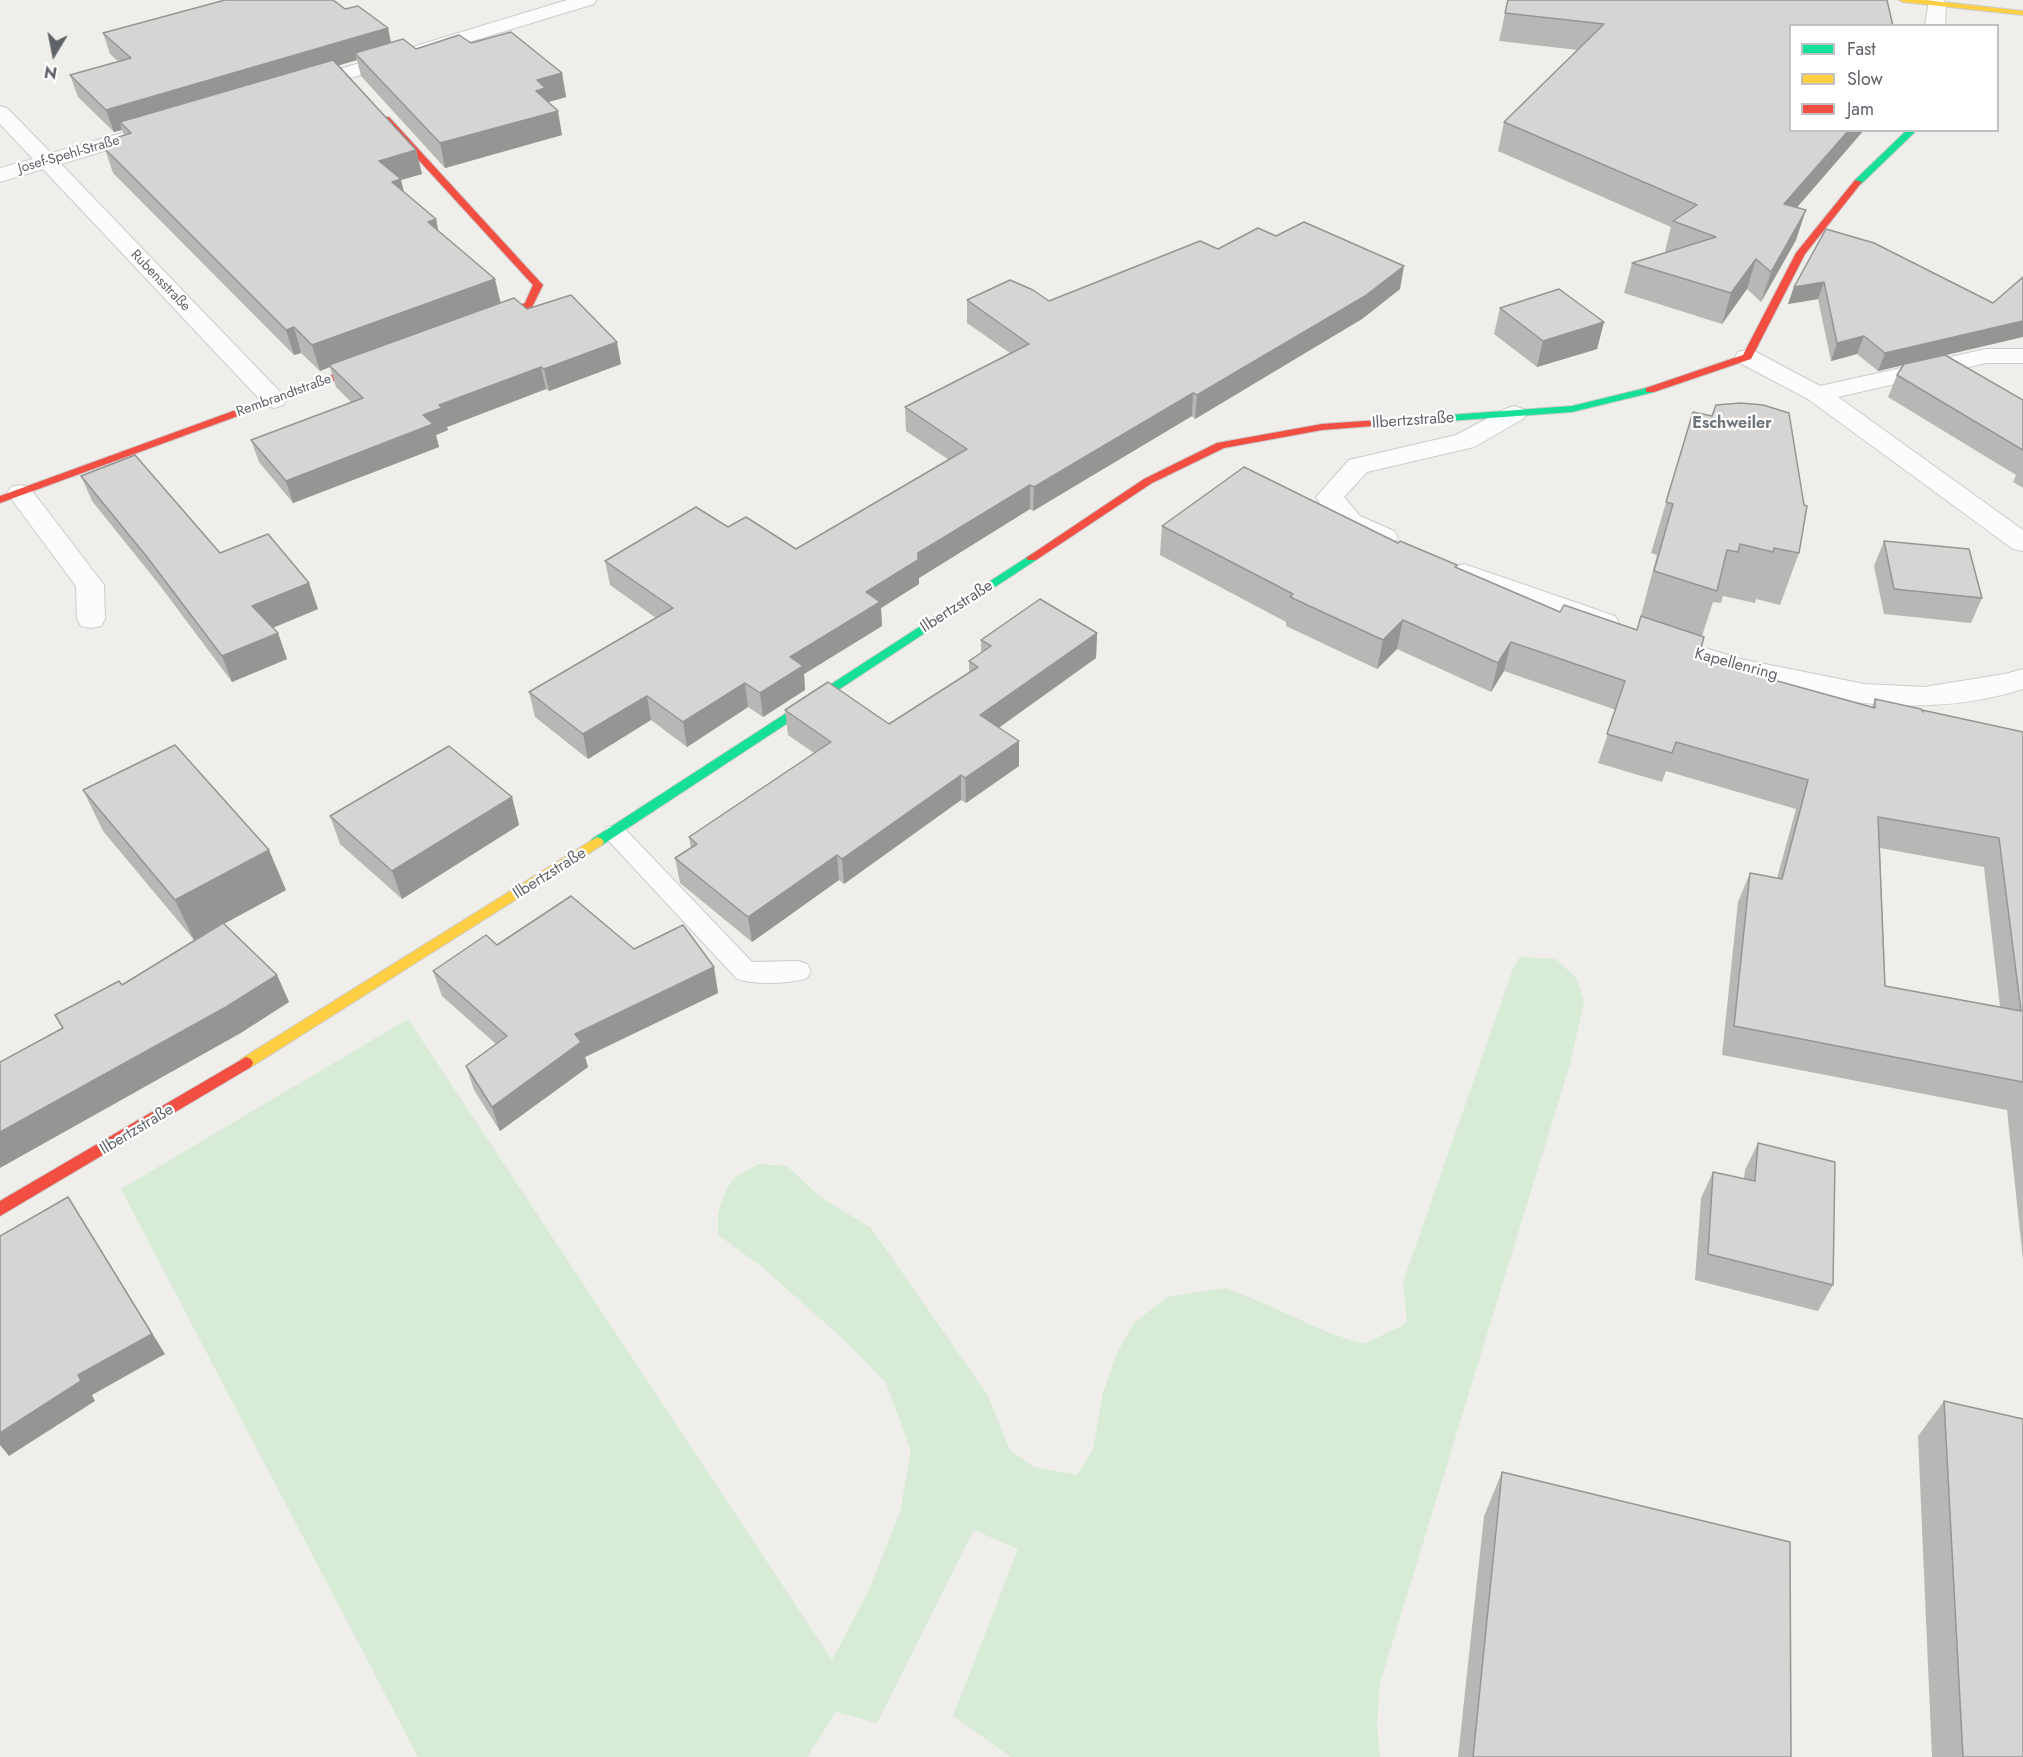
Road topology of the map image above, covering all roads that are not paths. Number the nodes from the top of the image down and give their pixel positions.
1 (587, 0) edge
2 (1903, 0) edge
3 (1949, 3) edge
4 (2023, 13) edge
5 (1936, 24) edge
6 (288, 91) edge
7 (377, 109) edge
8 (0, 112) edge
9 (173, 124) edge
10 (1911, 132) edge
11 (47, 161) junction
12 (0, 176) edge
13 (474, 326) edge
14 (2023, 356) edge
15 (1747, 357) junction
16 (385, 358) edge
17 (1817, 394) junction
18 (274, 400) junction
19 (1514, 414) junction
20 (10, 496) edge
21 (2023, 543) edge
22 (1404, 546) edge
23 (1437, 560) edge
24 (91, 619) dead end
25 (2023, 679) edge
26 (615, 833) junction
27 (798, 971) dead end
28 (0, 1209) edge

1 - 6 street
2 - 3 street
3 - 4 street
3 - 5 street
7 - 13 street
8 - 11 street, Rubensstraße
9 - 11 street, Josef-Spehl-Straße
10 - 15 street
11 - 12 street, Josef-Spehl-Straße
11 - 18 street, Rubensstraße
14 - 17 street
15 - 17 street
15 - 19 street, Ilbertzstraße
16 - 18 street, Rembrandtstraße
17 - 21 street
18 - 20 street, Rembrandtstraße
19 - 22 street
19 - 26 street, Ilbertzstraße
20 - 24 street, Rembrandtstraße
23 - 25 street, Kapellenring
26 - 27 lane
26 - 28 street, Ilbertzstraße

